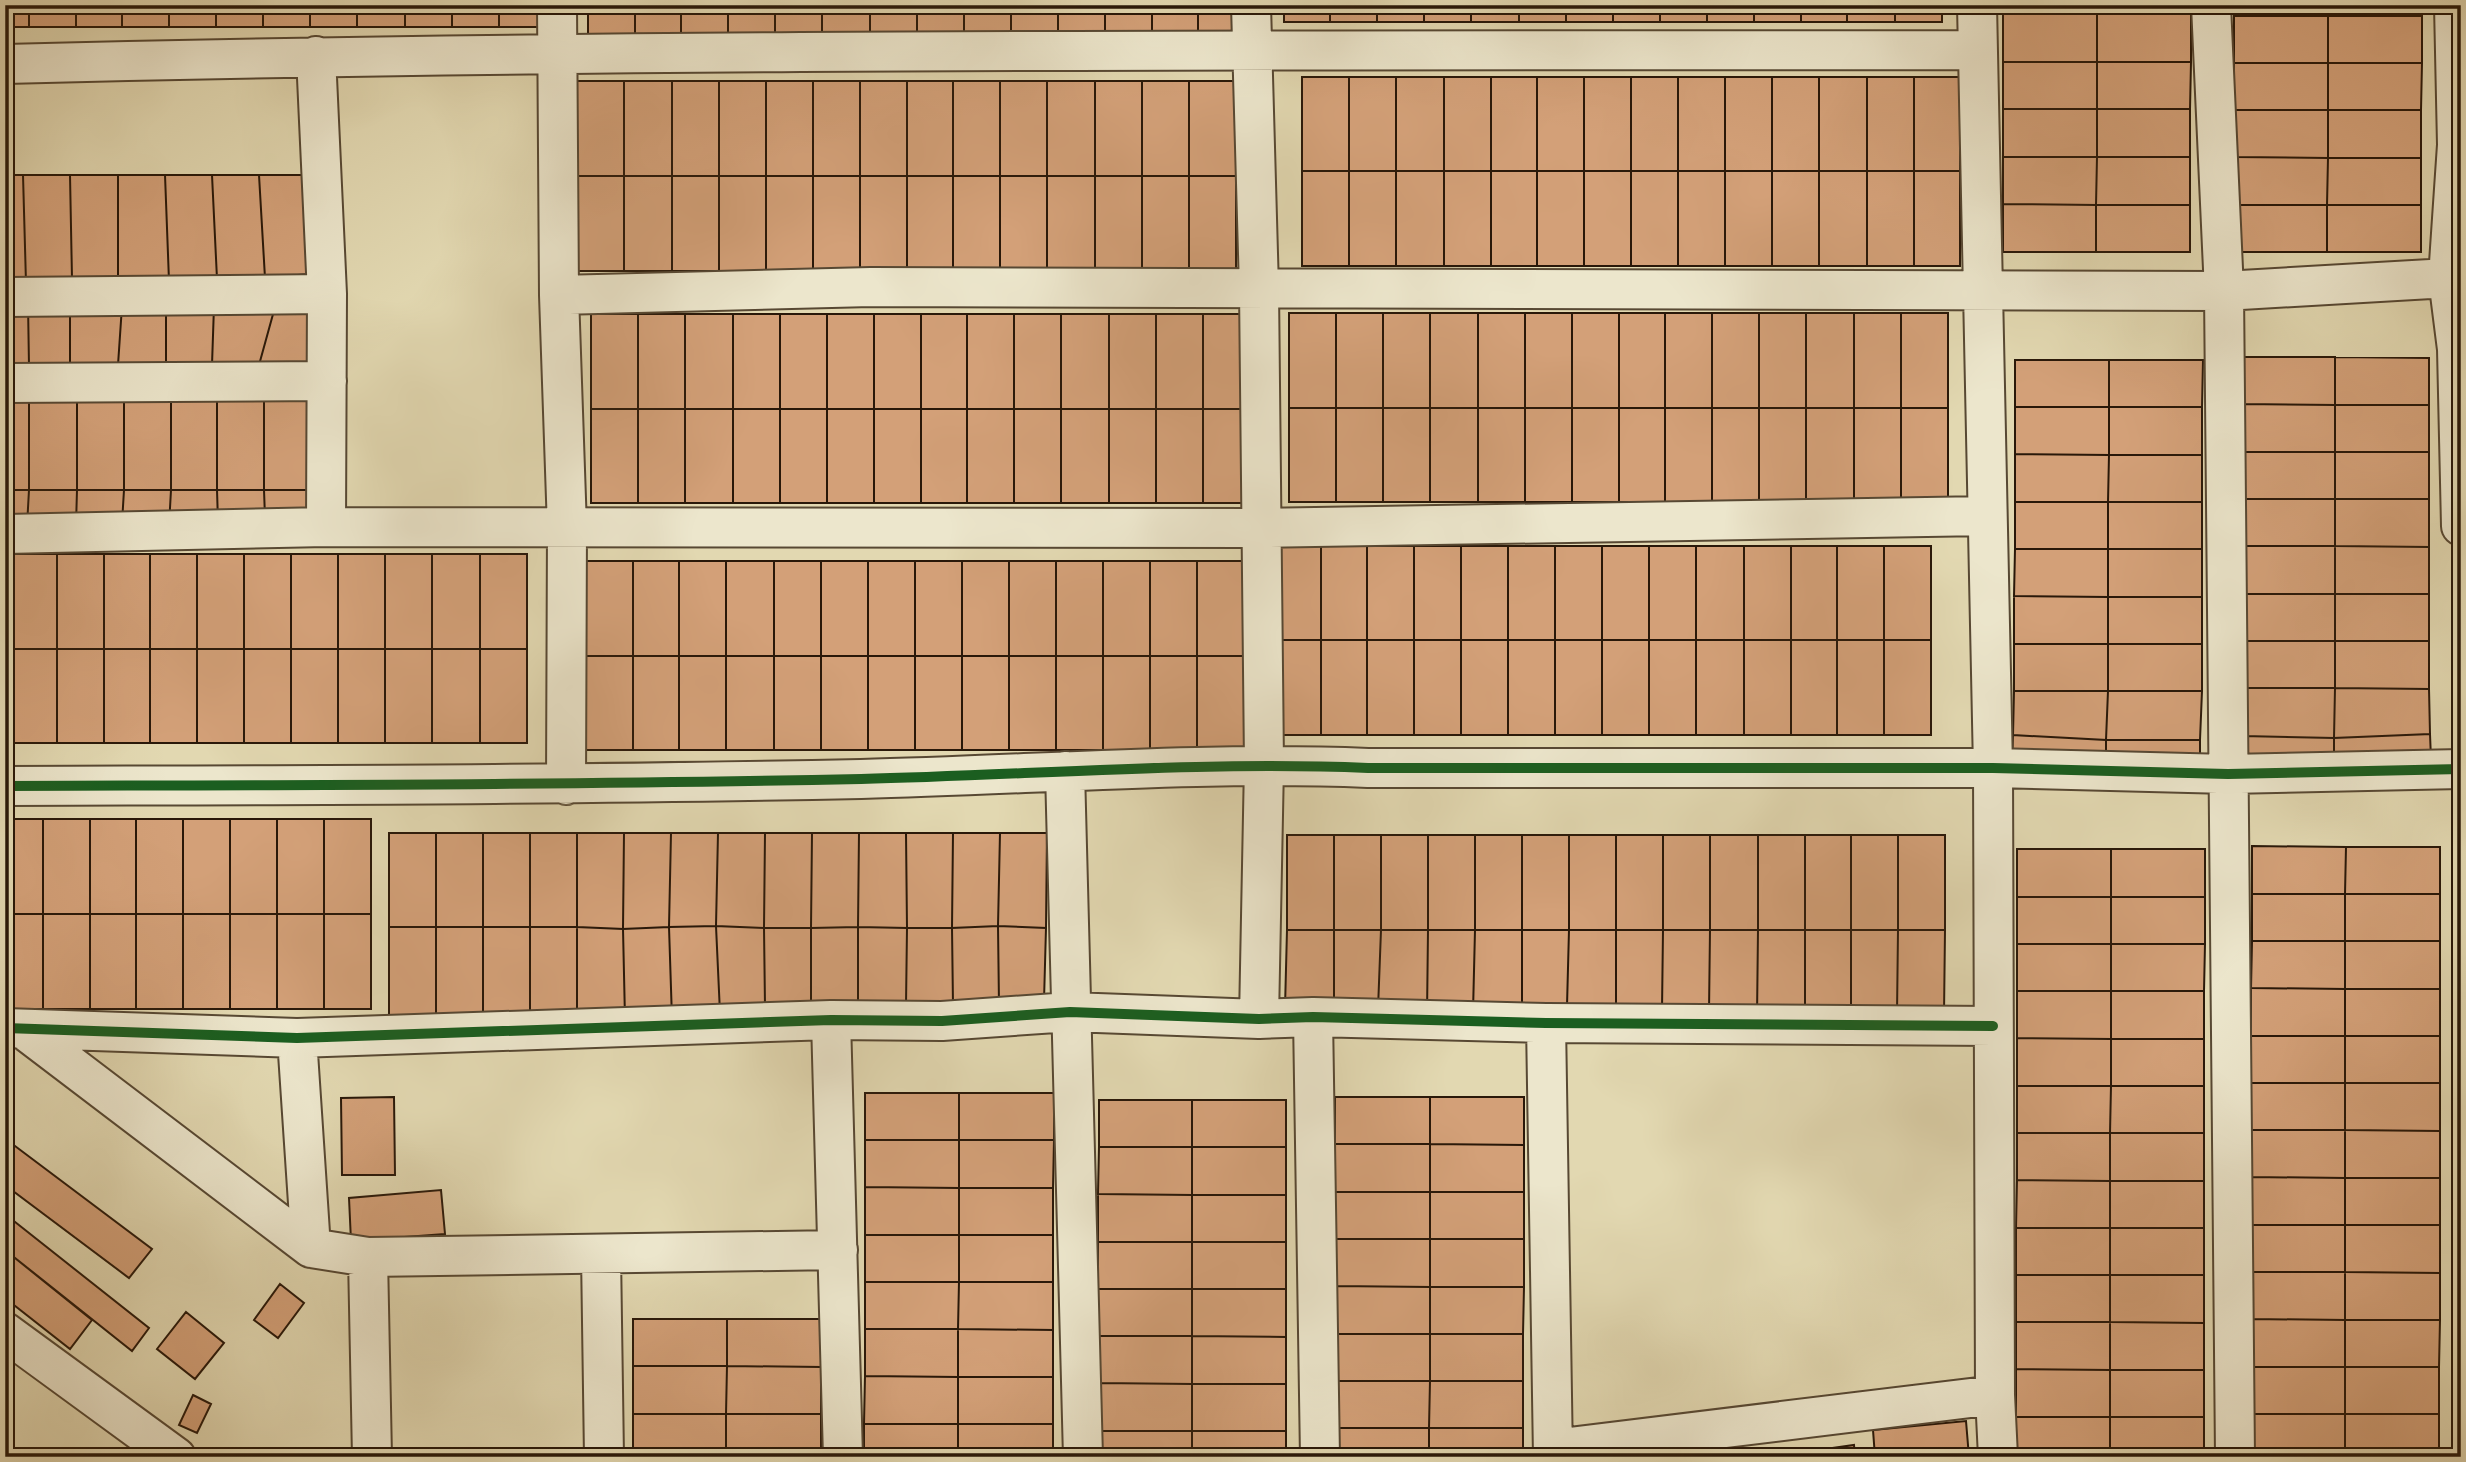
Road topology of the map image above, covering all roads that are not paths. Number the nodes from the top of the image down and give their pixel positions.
1 (557, 5) edge
2 (1251, 5) edge
3 (1977, 5) edge
4 (2211, 5) edge
5 (2456, 18) edge
6 (1976, 50) junction
7 (1250, 51) junction
8 (557, 55) junction
9 (316, 56) junction
10 (5, 64) edge
11 (2459, 145) edge
12 (2448, 278) junction
13 (1259, 289) junction
14 (1981, 290) junction
15 (2224, 291) junction
16 (327, 294) junction
17 (559, 295) junction
18 (5, 297) edge
19 (2459, 349) edge
20 (327, 381) junction
21 (5, 383) edge
22 (1986, 516) junction
23 (2461, 526) edge
24 (326, 527) junction
25 (567, 528) junction
26 (1259, 528) junction
27 (5, 534) edge
28 (1264, 764) junction
29 (1993, 768) junction
30 (2461, 769) edge
31 (1065, 771) junction
32 (2228, 774) junction
33 (566, 785) junction
34 (5, 786) edge
35 (1070, 1012) junction
36 (1313, 1017) junction
37 (1259, 1018) junction
38 (831, 1020) junction
39 (1546, 1023) junction
40 (1993, 1026) junction
41 (14, 1028) edge
42 (297, 1038) junction
43 (311, 1248) junction
44 (838, 1250) junction
45 (601, 1254) junction
46 (368, 1256) junction
47 (5, 1332) edge
48 (1995, 1395) junction
49 (1553, 1453) edge
50 (176, 1457) edge
51 (372, 1457) edge
52 (604, 1457) edge
53 (843, 1457) edge
54 (1083, 1457) edge
55 (1320, 1457) edge
56 (1998, 1457) edge
57 (2235, 1457) edge

1 - 8 street
2 - 7 street
3 - 6 street
4 - 15 street
5 - 11 street
6 - 7 street
6 - 14 street
7 - 8 street
7 - 13 street
8 - 9 street
8 - 17 street
9 - 10 street
9 - 16 street
11 - 12 street
12 - 15 street
12 - 19 street
13 - 14 street
13 - 17 street
13 - 26 street
14 - 15 street
14 - 22 street
15 - 32 street
16 - 18 street
16 - 20 street
17 - 25 street
19 - 23 street
20 - 21 street
20 - 24 street
22 - 26 street
22 - 29 street
24 - 25 street
24 - 27 street
25 - 26 street
25 - 33 street
26 - 28 street
28 - 29 street
28 - 31 street
28 - 37 street
29 - 32 street
29 - 40 street
30 - 32 street
31 - 33 street
31 - 35 street
32 - 57 street
33 - 34 street
35 - 37 street
35 - 38 street
35 - 54 street
36 - 37 street
36 - 39 street
36 - 55 street
38 - 42 street
38 - 44 street
39 - 40 street
39 - 49 street
40 - 48 street
41 - 42 street
41 - 43 street
42 - 43 street
43 - 46 street
44 - 45 street
44 - 53 street
45 - 46 street
45 - 52 street
46 - 51 street
47 - 50 street
48 - 49 street
48 - 56 street

